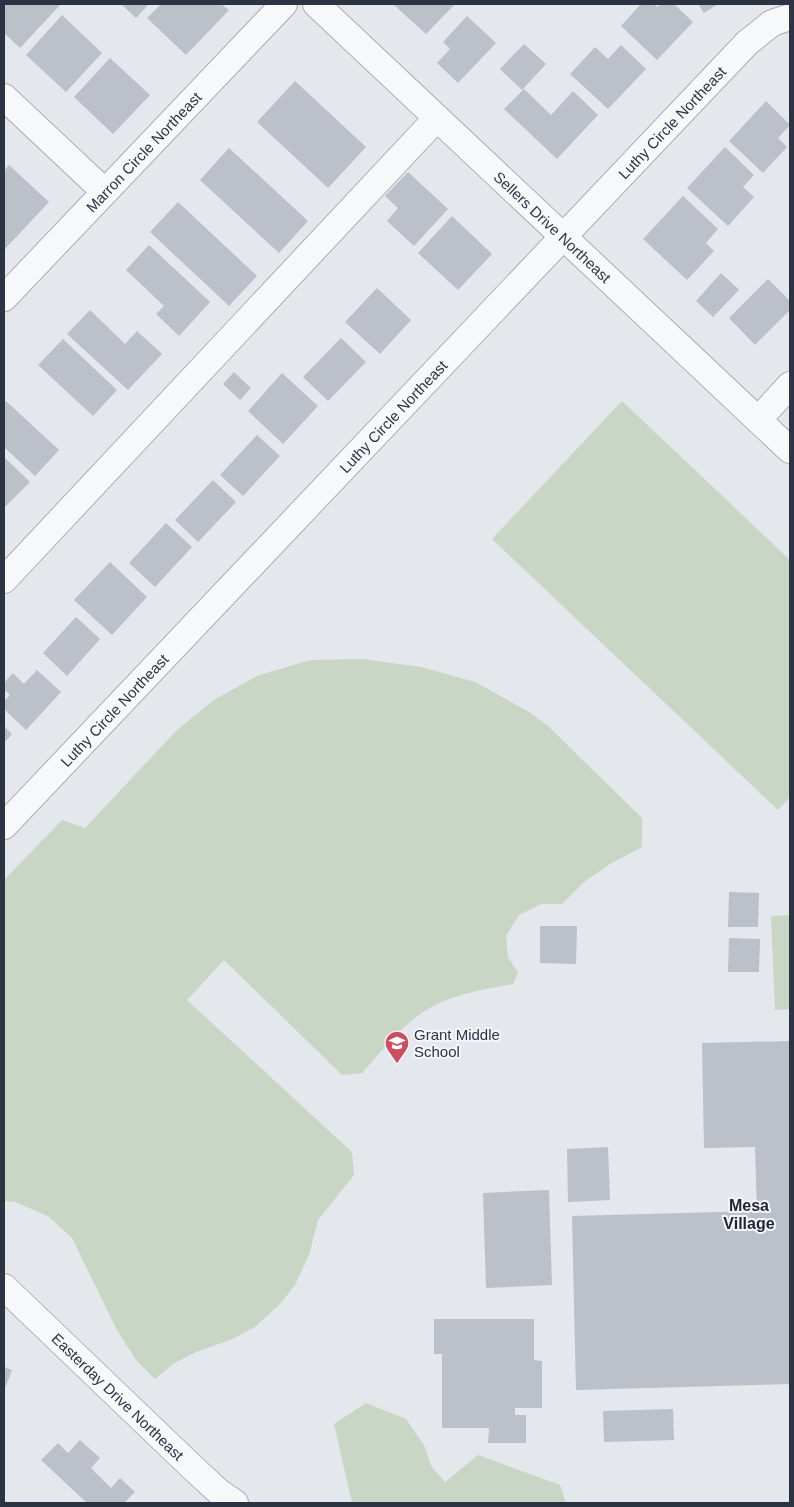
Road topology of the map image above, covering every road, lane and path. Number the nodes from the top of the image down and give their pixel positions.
1 (284, 4) edge
2 (316, 4) edge
3 (790, 17) edge
4 (4, 96) edge
5 (437, 118) junction
6 (105, 192) junction
7 (563, 237) junction
8 (4, 298) edge
9 (790, 385) edge
10 (758, 420) junction
11 (790, 450) edge
12 (4, 580) edge
13 (4, 826) edge
14 (4, 1287) edge
15 (222, 1500) edge

1 - 6 street, Marron Circle Northeast
2 - 5 street, Sellers Drive Northeast
3 - 7 street, Luthy Circle Northeast
4 - 6 street
5 - 7 street, Sellers Drive Northeast
5 - 12 street
6 - 8 street, Marron Circle Northeast
7 - 10 street, Sellers Drive Northeast
7 - 13 street, Luthy Circle Northeast
9 - 10 street
10 - 11 street, Sellers Drive Northeast
14 - 15 street, Easterday Drive Northeast

